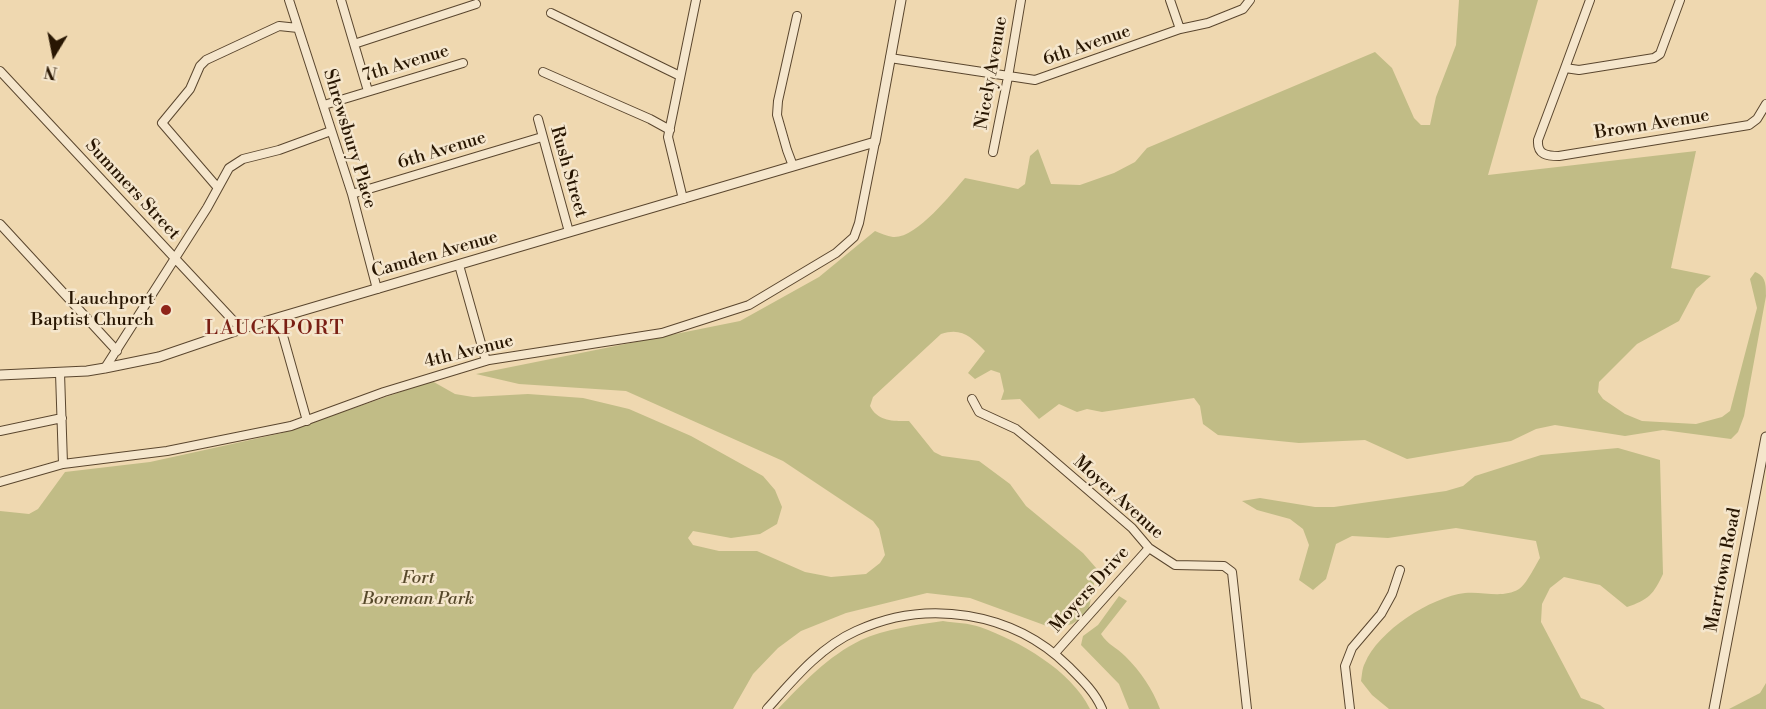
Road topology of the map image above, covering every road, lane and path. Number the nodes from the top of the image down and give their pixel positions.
1 (288, 0) edge
2 (341, 0) edge
3 (696, 0) edge
4 (901, 0) edge
5 (1021, 0) edge
6 (1170, 0) edge
7 (1250, 0) edge
8 (1590, 0) edge
9 (1680, 0) edge
10 (476, 4) dead end
11 (551, 13) dead end
12 (797, 16) dead end
13 (297, 28) junction
14 (1180, 29) junction
15 (354, 44) junction
16 (890, 58) junction
17 (463, 63) dead end
18 (1565, 68) junction
19 (0, 71) edge
20 (543, 72) dead end
21 (680, 76) junction
22 (1008, 77) junction
23 (368, 92) junction
24 (1766, 104) edge
25 (324, 105) junction
26 (538, 119) dead end
27 (670, 130) junction
28 (332, 131) junction
29 (542, 137) junction
30 (875, 142) junction
31 (993, 152) dead end
32 (793, 166) junction
33 (218, 188) junction
34 (352, 194) junction
35 (683, 199) junction
36 (0, 224) edge
37 (569, 232) junction
38 (175, 258) junction
39 (459, 265) junction
40 (377, 289) junction
41 (278, 318) junction
42 (241, 329) junction
43 (117, 351) junction
44 (486, 361) junction
45 (105, 368) junction
46 (60, 373) junction
47 (0, 375) edge
48 (972, 399) dead end
49 (62, 418) junction
50 (307, 421) junction
51 (0, 431) edge
52 (1766, 437) edge
53 (63, 464) junction
54 (0, 482) edge
55 (1149, 548) junction
56 (1400, 570) dead end
57 (1054, 653) junction
58 (767, 709) edge
59 (1102, 709) edge
60 (1247, 709) edge
61 (1350, 709) edge
62 (1714, 709) edge

1 - 13 street, Shrewsbury Place
2 - 15 street
3 - 21 street
4 - 16 street, 4th Avenue
5 - 22 street, Nicely Avenue
6 - 14 street
7 - 14 street, 6th Avenue
8 - 18 street
9 - 18 street
10 - 15 street
11 - 21 street
12 - 32 street
13 - 25 street, Shrewsbury Place
13 - 33 street
14 - 22 street, 6th Avenue
15 - 23 street
16 - 22 street, 6th Avenue
16 - 30 street, 4th Avenue
17 - 23 street, 7th Avenue
18 - 24 street, Brown Avenue
19 - 38 street, Summers Street
20 - 27 street
21 - 27 street
22 - 31 street, Nicely Avenue
23 - 25 street, 7th Avenue
25 - 28 street, Shrewsbury Place
26 - 29 street, Rush Street
27 - 35 street
28 - 33 street
28 - 34 street, Shrewsbury Place
29 - 34 street, 6th Avenue
29 - 37 street, Rush Street
30 - 32 street, Camden Avenue
30 - 44 street, 4th Avenue
32 - 35 street, Camden Avenue
33 - 38 street
34 - 40 street, Shrewsbury Place
35 - 37 street, Camden Avenue
36 - 43 street
37 - 39 street, Camden Avenue
38 - 42 street, Summers Street
38 - 43 street
39 - 40 street, Camden Avenue
39 - 44 street
40 - 41 street, Camden Avenue
41 - 42 street, Camden Avenue
41 - 50 street
42 - 45 street, Camden Avenue
43 - 45 street
44 - 50 street, 4th Avenue
45 - 46 street, Camden Avenue
46 - 47 street, Camden Avenue
46 - 49 street
48 - 55 street, Moyer Avenue
49 - 51 street
49 - 53 street
50 - 53 street, 4th Avenue
52 - 62 street, Marrtown Road
53 - 54 street, 4th Avenue
55 - 57 street, Moyers Drive
55 - 60 street, Moyer Avenue
56 - 61 street
57 - 58 street
57 - 59 street

